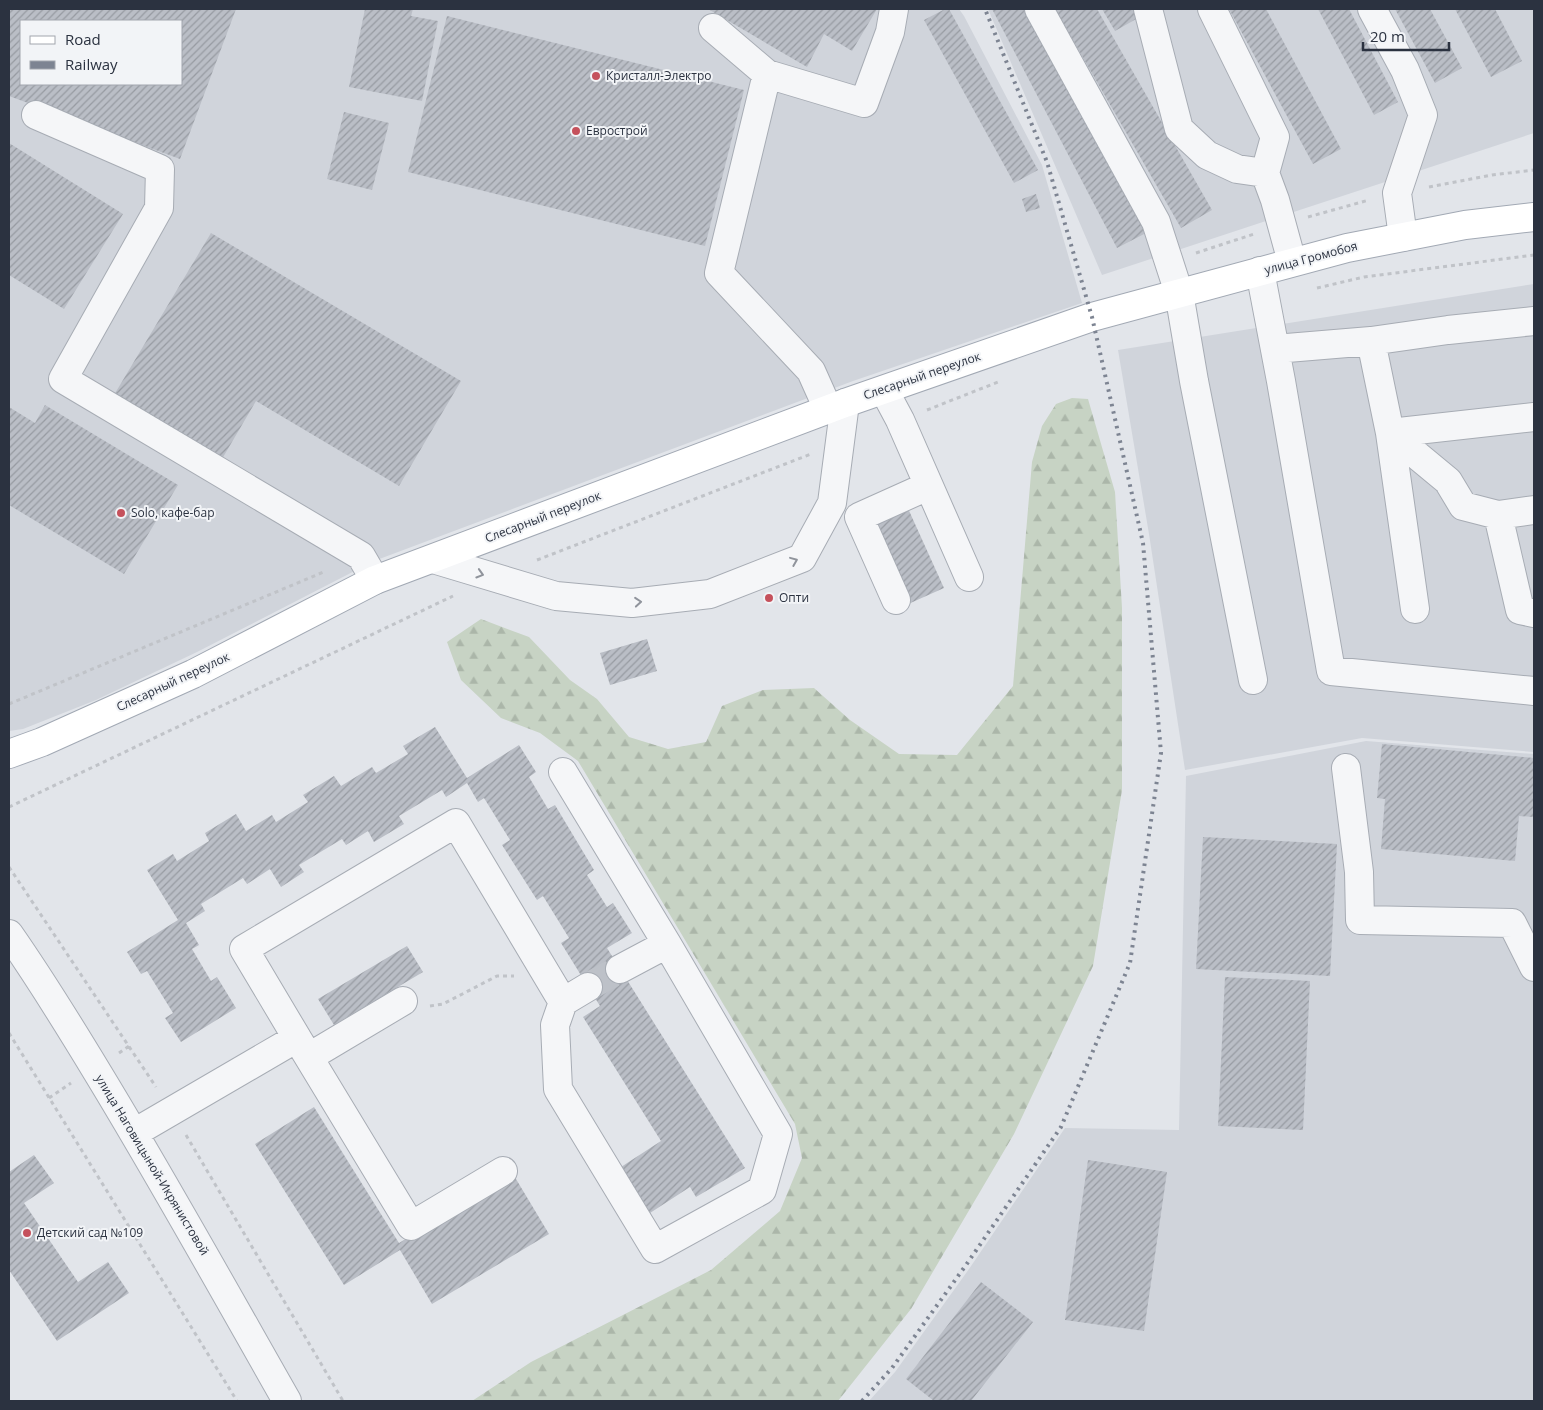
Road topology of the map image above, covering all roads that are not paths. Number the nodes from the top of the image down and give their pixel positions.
1 (894, 9) edge
2 (1039, 9) edge
3 (1148, 9) edge
4 (1212, 9) edge
5 (1372, 9) edge
6 (712, 28) dead end
7 (767, 74) junction
8 (36, 115) dead end
9 (1265, 173) junction
10 (1534, 217) edge
11 (1402, 237) junction
12 (1292, 262) junction
13 (1260, 271) junction
14 (1179, 294) junction
15 (1092, 317) joint
16 (1534, 321) edge
17 (1371, 341) junction
18 (1274, 349) junction
19 (884, 390) junction
20 (836, 406) junction
21 (1534, 417) edge
22 (1390, 433) junction
23 (928, 486) junction
24 (1534, 510) edge
25 (1498, 515) junction
26 (433, 559) junction
27 (969, 577) dead end
28 (375, 580) junction
29 (896, 600) dead end
30 (1415, 610) dead end
31 (1534, 613) edge
32 (1252, 680) dead end
33 (1534, 691) edge
34 (9, 754) edge
35 (1346, 768) dead end
36 (563, 772) dead end
37 (9, 934) edge
38 (667, 944) junction
39 (1534, 967) edge
40 (620, 969) tunnel mouth
41 (588, 987) tunnel mouth
42 (403, 1001) dead end
43 (563, 1002) junction
44 (303, 1048) junction
45 (134, 1133) junction
46 (503, 1170) dead end
47 (287, 1401) edge

1 - 7 street
2 - 14 street
3 - 9 street
4 - 9 street
5 - 11 street
6 - 7 street
7 - 20 street
8 - 28 street
9 - 12 street
10 - 11 main road, улица Громобоя
11 - 12 main road, улица Громобоя
12 - 13 main road, улица Громобоя
13 - 14 main road, улица Громобоя
13 - 18 street
14 - 15 main road, улица Громобоя
14 - 32 street
15 - 19 main road, Слесарный переулок
16 - 17 street
17 - 18 street
17 - 22 street
18 - 33 street
19 - 20 main road, Слесарный переулок
19 - 23 street
20 - 26 main road, Слесарный переулок
26 -> 20 street
21 - 22 street
22 - 25 street
22 - 30 street
23 - 27 street
23 - 29 street
24 - 25 street
25 - 31 street
26 - 28 main road, Слесарный переулок
28 - 34 main road, Слесарный переулок
35 - 39 street
36 - 38 street
37 - 45 street, улица Наговицыной-Икрянистовой
38 - 40 street
38 - 43 street
41 - 43 street
42 - 44 street
43 - 44 street
44 - 45 street
44 - 46 street
45 - 47 street, улица Наговицыной-Икрянистовой

